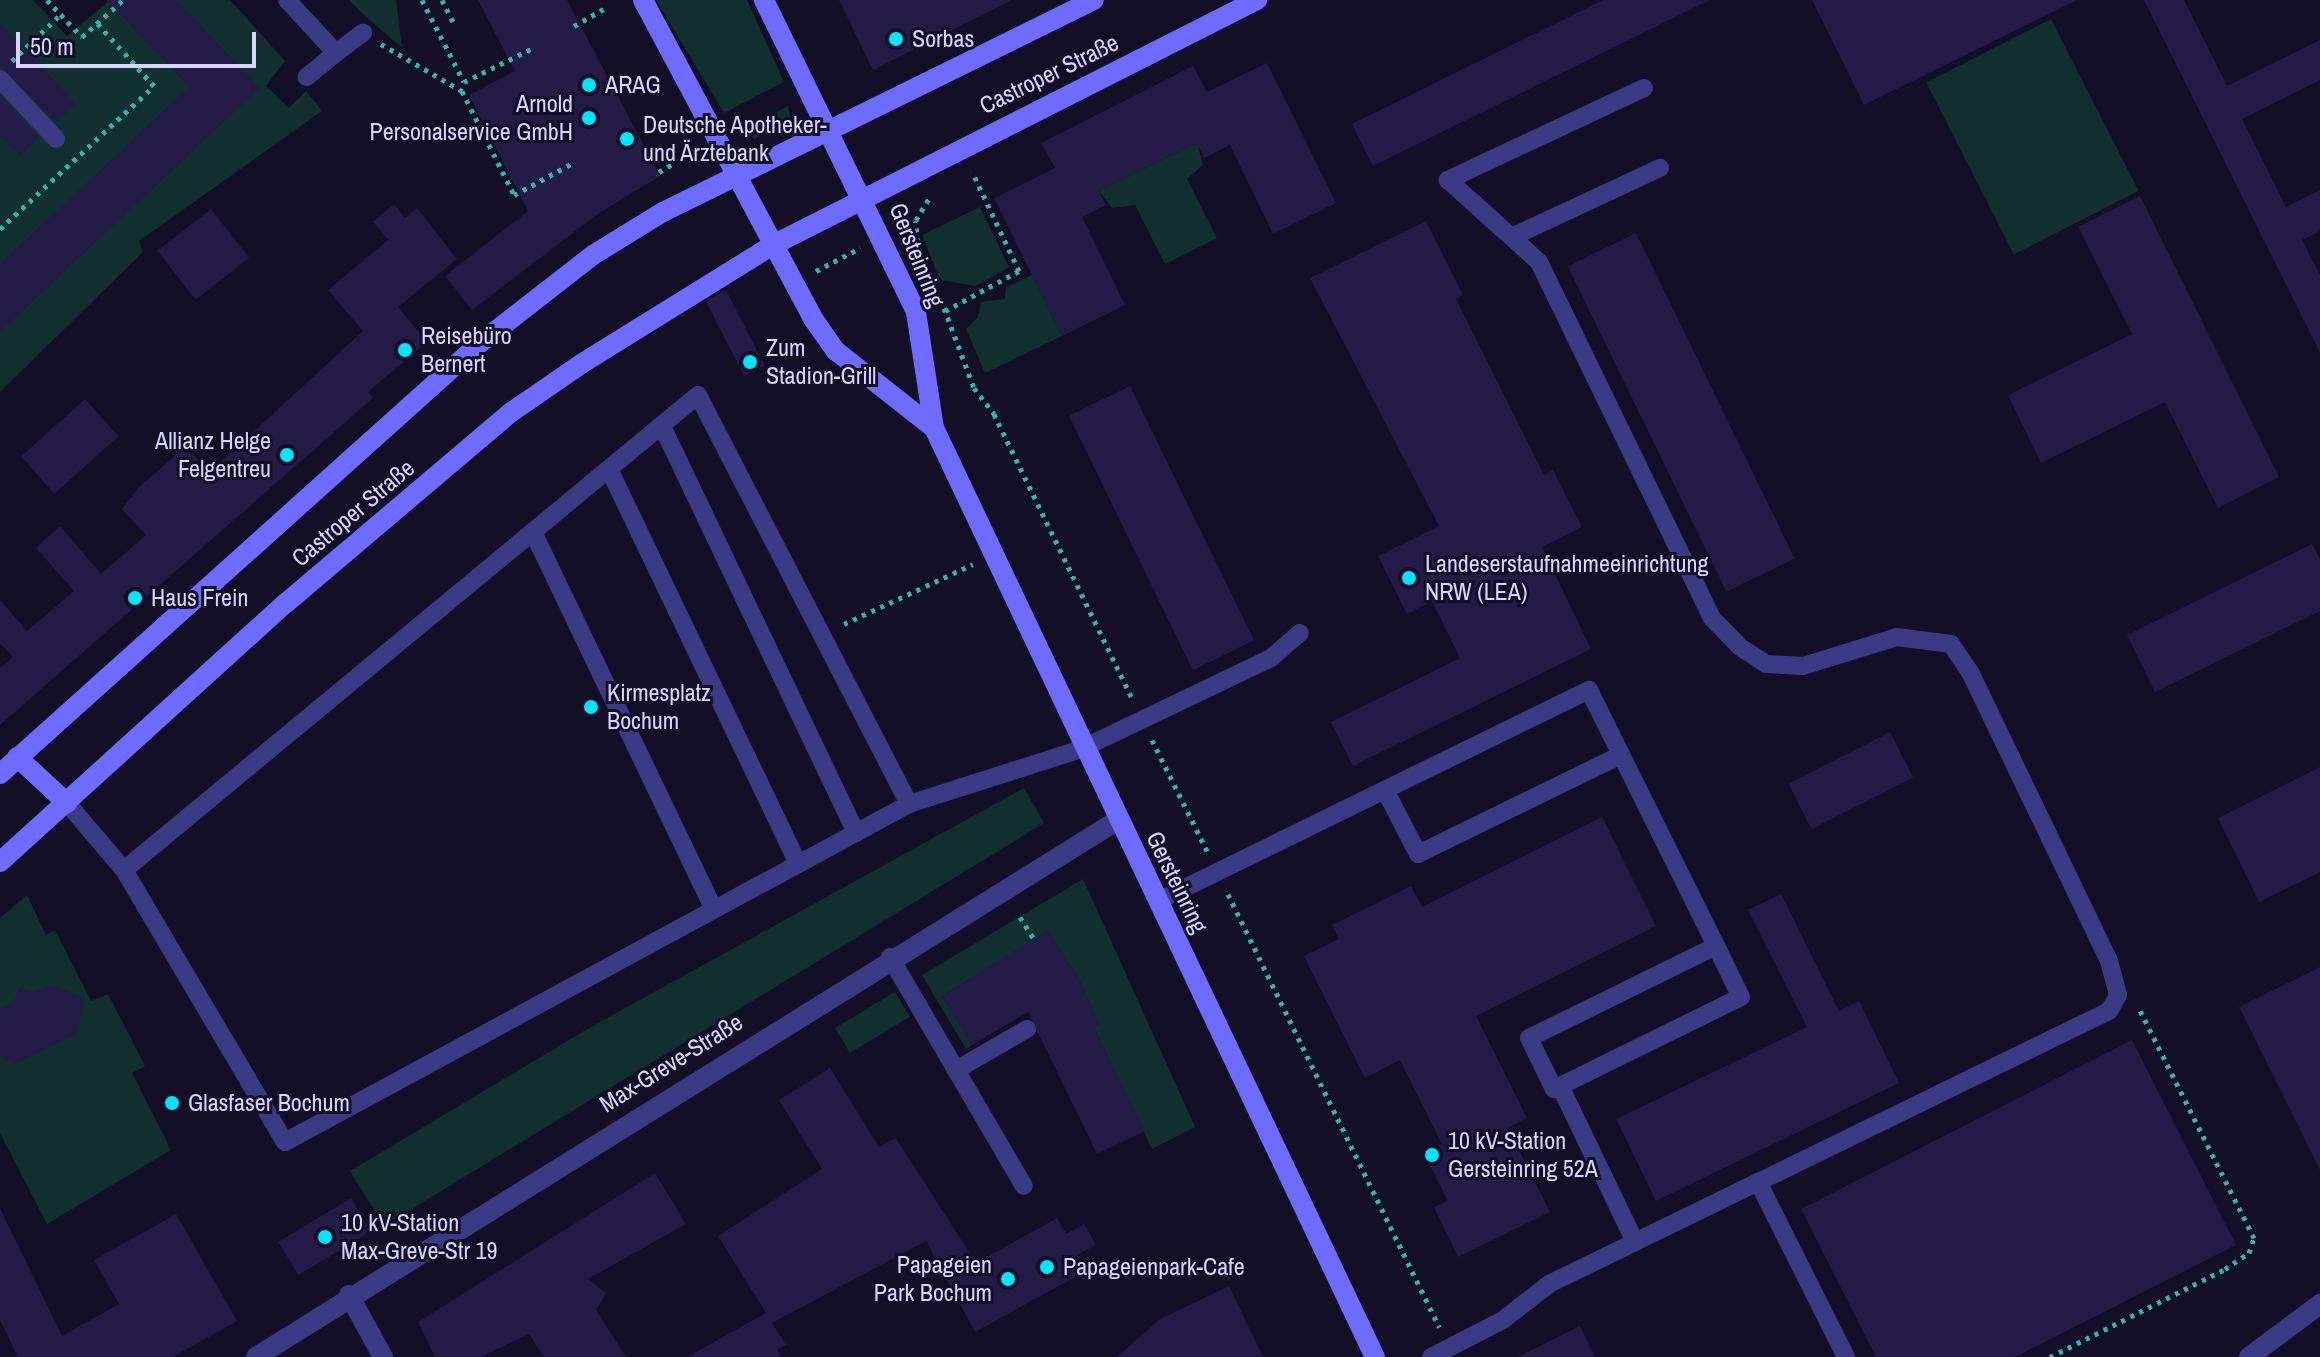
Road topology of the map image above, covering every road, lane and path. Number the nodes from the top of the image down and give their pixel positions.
1 (47, 0) edge
2 (123, 0) edge
3 (287, 0) edge
4 (422, 0) edge
5 (442, 0) edge
6 (643, 0) edge
7 (764, 0) edge
8 (1094, 0) edge
9 (1257, 0) edge
10 (608, 6) dead end
11 (61, 14) junction
12 (453, 22) dead end
13 (97, 23) junction
14 (574, 26) dead end
15 (363, 33) joint
16 (535, 47) dead end
17 (336, 53) junction
18 (0, 72) edge
19 (306, 77) dead end
20 (0, 79) edge
21 (464, 82) junction
22 (1644, 88) dead end
23 (462, 91) junction
24 (830, 134) junction
25 (56, 139) dead end
26 (682, 158) dead end
27 (573, 163) dead end
28 (1660, 168) dead end
29 (971, 170) dead end
30 (659, 172) dead end
31 (737, 179) junction
32 (937, 188) dead end
33 (865, 196) junction
34 (0, 229) edge
35 (1516, 235) junction
36 (771, 246) junction
37 (863, 247) dead end
38 (923, 260) dead end
39 (811, 274) dead end
40 (940, 295) dead end
41 (945, 311) junction
42 (662, 426) junction
43 (934, 428) junction
44 (609, 469) junction
45 (533, 532) junction
46 (992, 555) junction
47 (1300, 633) dead end
48 (822, 635) junction
49 (1143, 719) junction
50 (1081, 749) junction
51 (1621, 755) junction
52 (17, 757) junction
53 (0, 774) edge
54 (1385, 790) junction
55 (67, 803) junction
56 (909, 804) junction
57 (1118, 820) junction
58 (856, 833) junction
59 (0, 862) edge
60 (798, 864) junction
61 (124, 870) junction
62 (1217, 873) junction
63 (1158, 901) junction
64 (714, 909) junction
65 (1020, 917) dead end
66 (1034, 939) dead end
67 (1716, 946) junction
68 (890, 957) junction
69 (2118, 995) junction
70 (1027, 1029) dead end
71 (956, 1070) junction
72 (1560, 1086) junction
73 (1758, 1182) junction
74 (1024, 1186) dead end
75 (1635, 1242) junction
76 (349, 1295) junction
77 (2320, 1304) edge
78 (1449, 1347) junction
79 (256, 1357) edge
80 (383, 1357) edge
81 (1375, 1357) edge
82 (1431, 1357) edge
83 (1846, 1357) edge
84 (2050, 1357) edge
85 (2249, 1357) edge

1 - 11 path
2 - 13 path
3 - 17 lane
4 - 21 path
5 - 12 path
6 - 31 main road
7 - 24 main road
8 - 24 main road, Castroper Straße
9 - 33 main road, Castroper Straße
10 - 14 path
11 - 13 path
11 - 18 path
13 - 34 path
15 - 17 lane
15 - 23 path
16 - 21 path
17 - 19 lane
20 - 25 lane
21 - 23 path
22 - 35 lane
23 - 27 path
24 - 31 main road, Castroper Straße
24 - 33 main road
26 - 30 path
28 - 35 lane
29 - 41 path
31 - 36 main road
31 - 52 main road, Castroper Straße
32 - 38 path
33 - 36 main road, Castroper Straße
33 - 43 main road, Gersteinring
35 - 69 lane
36 - 43 main road, Gersteinring
36 - 55 main road, Castroper Straße
37 - 39 path
40 - 41 path
41 - 49 path
42 - 44 lane
42 - 48 lane
42 - 58 lane
43 - 46 main road, Gersteinring
44 - 45 lane
44 - 60 lane
45 - 61 lane
45 - 64 lane
46 - 48 path
46 - 50 main road, Gersteinring
47 - 49 lane
48 - 56 lane
49 - 50 lane
49 - 62 path
50 - 56 lane
50 - 57 main road, Gersteinring
51 - 54 lane
51 - 54 lane
51 - 67 lane
52 - 53 main road, Castroper Straße
52 - 55 main road
54 - 62 lane
55 - 59 main road, Castroper Straße
55 - 61 lane
56 - 58 lane
57 - 63 main road, Gersteinring
57 - 68 street, Max-Greve-Straße
58 - 60 lane
60 - 64 lane
61 - 64 lane
62 - 63 lane
62 - 78 path
63 - 81 main road, Gersteinring
65 - 66 path
67 - 72 lane
67 - 72 lane
68 - 71 lane
68 - 76 street, Max-Greve-Straße
69 - 73 lane
69 - 84 path
70 - 71 lane
71 - 74 lane
72 - 75 lane
73 - 75 lane
73 - 83 lane
75 - 78 lane
76 - 79 street, Max-Greve-Straße
76 - 80 street
77 - 85 street
78 - 82 lane

